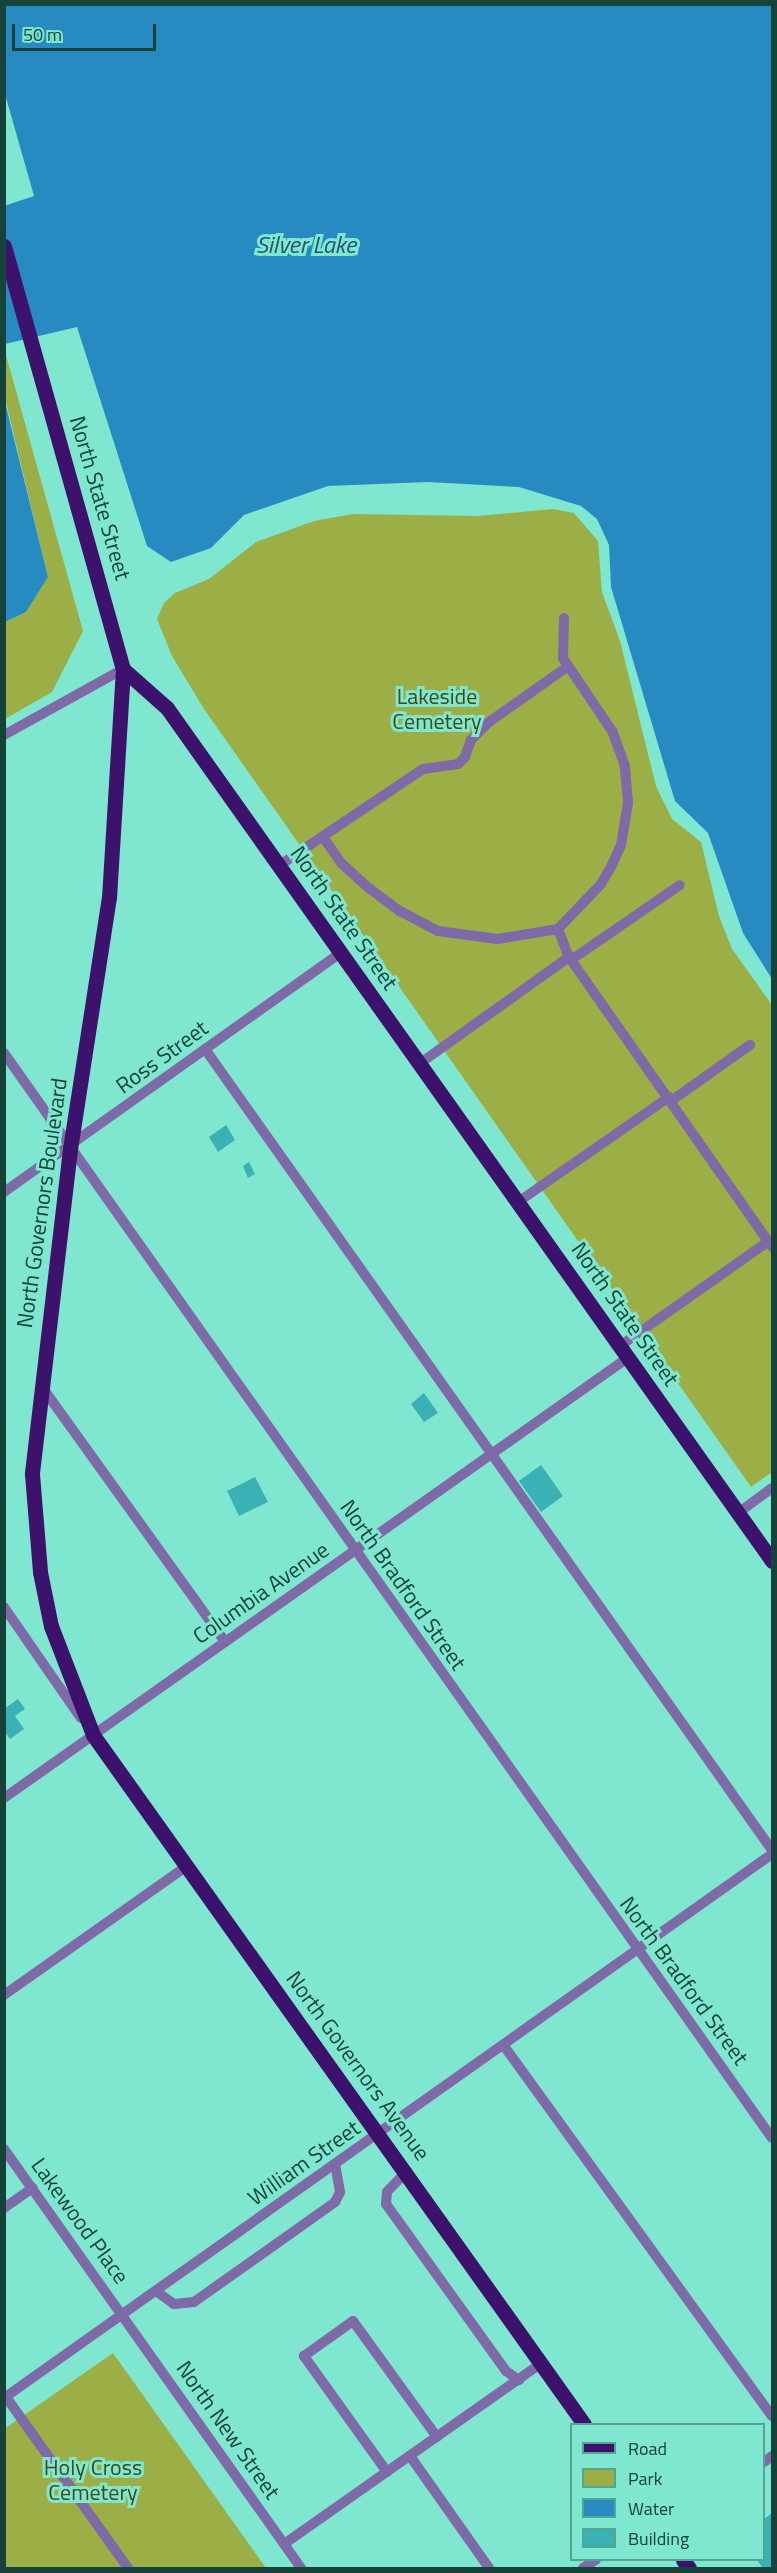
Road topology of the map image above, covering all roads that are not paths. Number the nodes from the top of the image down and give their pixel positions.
1 (4, 246) edge
2 (564, 618) dead end
3 (567, 667) junction
4 (123, 669) junction
5 (4, 735) edge
6 (323, 837) junction
7 (280, 865) junction
8 (680, 885) dead end
9 (558, 929) junction
10 (342, 952) junction
11 (570, 958) junction
12 (750, 1045) dead end
13 (205, 1048) junction
14 (4, 1053) edge
15 (419, 1064) junction
16 (670, 1099) junction
17 (70, 1149) junction
18 (4, 1192) edge
19 (518, 1202) junction
20 (770, 1238) edge
21 (624, 1351) junction
22 (40, 1385) junction
23 (492, 1454) junction
24 (772, 1488) edge
25 (738, 1513) junction
26 (354, 1551) junction
27 (772, 1561) edge
28 (4, 1607) edge
29 (225, 1642) junction
30 (93, 1735) junction
31 (4, 1798) edge
32 (772, 1852) edge
33 (187, 1866) junction
34 (636, 1949) junction
35 (4, 1995) edge
36 (504, 2046) junction
37 (380, 2133) junction
38 (772, 2138) edge
39 (4, 2149) edge
40 (334, 2165) junction
41 (407, 2171) junction
42 (33, 2188) junction
43 (4, 2208) edge
44 (156, 2291) junction
45 (123, 2315) junction
46 (540, 2364) junction
47 (519, 2380) junction
48 (5, 2398) edge
49 (772, 2416) edge
50 (583, 2423) edge
51 (437, 2437) junction
52 (410, 2456) junction
53 (387, 2472) junction
54 (284, 2544) junction
55 (128, 2568) edge
56 (301, 2568) edge
57 (489, 2568) edge

1 - 4 main road, North State Street
2 - 3 street
3 - 6 street
3 - 9 street
4 - 5 street
4 - 7 main road, North State Street
4 - 17 main road, North Governors Boulevard
6 - 7 street
6 - 9 street
7 - 10 main road, North State Street
8 - 11 street
9 - 11 street
10 - 13 street, Ross Street
10 - 15 main road, North State Street
11 - 15 street
11 - 16 street
12 - 16 street
13 - 17 street, Ross Street
13 - 23 street
14 - 17 street, North Bradford Street
15 - 19 main road, North State Street
16 - 19 street
16 - 20 street
17 - 18 street, Ross Street
17 - 22 main road, North Governors Boulevard
17 - 26 street, North Bradford Street
19 - 21 main road, North State Street
20 - 21 street, Columbia Avenue
21 - 23 street, Columbia Avenue
21 - 25 main road, North State Street
22 - 29 street
22 - 30 main road, North Governors Boulevard
23 - 26 street, Columbia Avenue
23 - 32 street
24 - 25 street
25 - 27 main road, North State Street
26 - 29 street, Columbia Avenue
26 - 34 street, North Bradford Street
28 - 30 street
29 - 30 street, Columbia Avenue
30 - 31 street, Columbia Avenue
30 - 33 main road, North Governors Avenue
32 - 34 street, William Street
33 - 35 street
33 - 37 main road, North Governors Avenue
34 - 36 street, William Street
34 - 38 street, North Bradford Street
36 - 37 street, William Street
36 - 49 street
37 - 40 street, William Street
37 - 41 main road, North Governors Avenue
39 - 42 street, Lakewood Place
40 - 44 street, William Street
40 - 44 street
41 - 46 main road, North Governors Avenue
41 - 47 street
42 - 43 street
42 - 45 street, Lakewood Place
44 - 45 street, William Street
45 - 48 street, William Street
45 - 54 street, North New Street
46 - 47 street
46 - 50 main road, North Governors Avenue
47 - 51 street
48 - 55 street
51 - 52 street
51 - 53 street
52 - 53 street
52 - 57 street
53 - 54 street
54 - 56 street, North New Street

